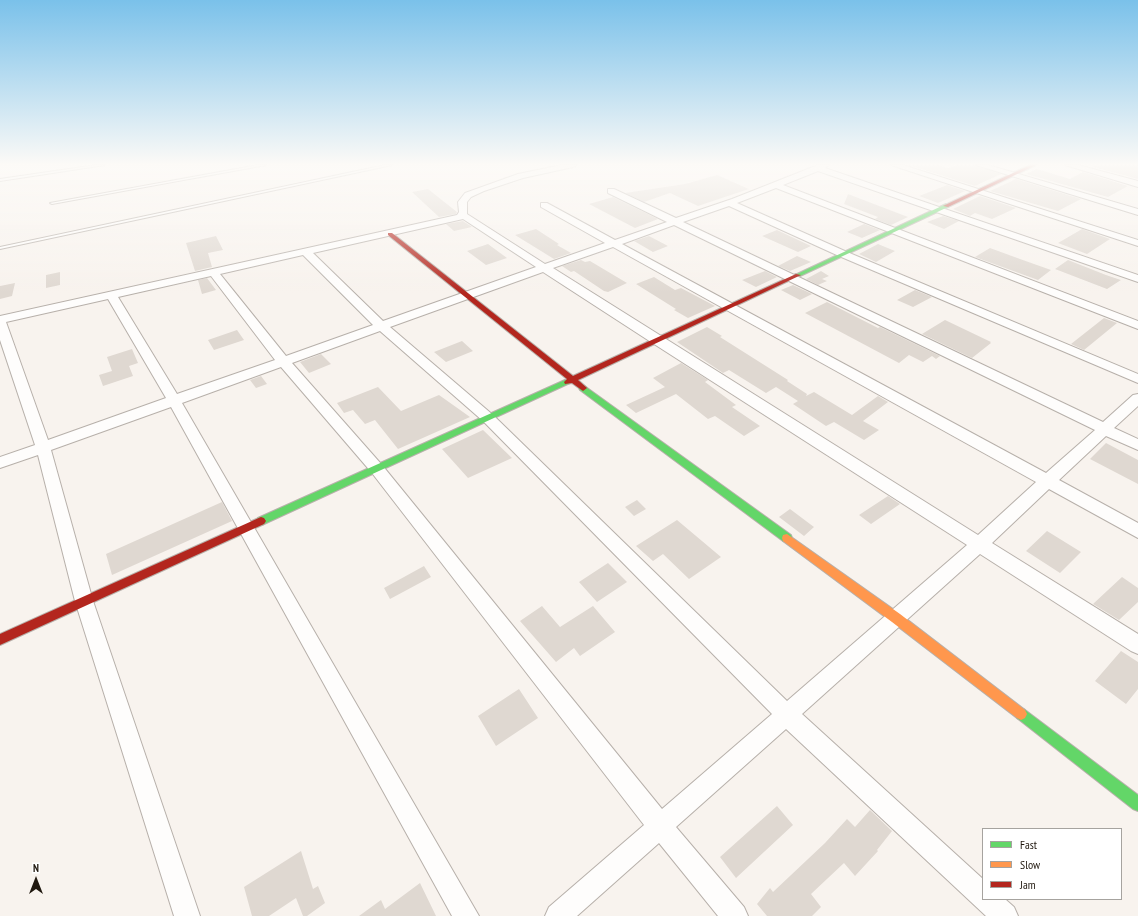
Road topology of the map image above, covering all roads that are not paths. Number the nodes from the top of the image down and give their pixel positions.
1 (189, 208) edge
2 (463, 208) edge
3 (549, 208) edge
4 (646, 208) edge
5 (716, 208) edge
6 (740, 208) edge
7 (834, 208) edge
8 (932, 208) edge
9 (943, 208) edge
10 (1029, 208) edge
11 (1124, 208) edge
12 (938, 210) junction
13 (1138, 212) edge
14 (463, 215) junction
15 (675, 222) junction
16 (894, 231) junction
17 (390, 234) junction
18 (613, 243) junction
19 (1138, 243) edge
20 (0, 248) edge
21 (306, 252) junction
22 (843, 254) junction
23 (544, 268) junction
24 (213, 272) junction
25 (792, 278) junction
26 (1138, 280) edge
27 (111, 295) junction
28 (468, 295) junction
29 (729, 307) junction
30 (0, 321) edge
31 (1138, 325) edge
32 (381, 326) junction
33 (658, 341) junction
34 (283, 361) junction
35 (1138, 379) edge
36 (573, 380) junction
37 (1138, 398) edge
38 (174, 400) junction
39 (488, 418) junction
40 (1104, 429) junction
41 (1138, 445) edge
42 (44, 447) junction
43 (0, 463) edge
44 (377, 469) junction
45 (1047, 482) junction
46 (246, 528) junction
47 (1138, 531) edge
48 (980, 543) junction
49 (84, 601) junction
50 (896, 618) junction
51 (0, 640) edge
52 (1138, 645) edge
53 (786, 714) junction
54 (1138, 804) edge
55 (660, 826) junction
56 (982, 895) edge
57 (987, 900) edge
58 (187, 916) edge
59 (466, 916) edge
60 (558, 916) edge
61 (735, 916) edge
62 (1005, 916) edge

1 - 20 lane
2 - 14 street
3 - 18 street
4 - 15 street
5 - 15 street
6 - 22 street
7 - 16 street
8 - 12 street
9 - 12 street
10 - 19 street
11 - 13 street
12 - 16 street
12 - 26 street
14 - 17 street
14 - 23 street
15 - 18 street
15 - 25 street
16 - 22 street
16 - 31 street
17 - 21 street
17 - 28 street
18 - 23 street
18 - 29 street
21 - 24 street
21 - 32 street
22 - 25 street
22 - 35 street
23 - 28 street
23 - 33 street
24 - 27 street
24 - 34 street
25 - 29 street
25 - 40 street
27 - 30 street
27 - 38 street
28 - 32 street
28 - 36 street
29 - 33 street
29 - 45 street
30 - 42 street
32 - 34 street
32 - 39 street
33 - 36 street
33 - 48 street
34 - 38 street
34 - 44 street
36 - 39 street
36 - 50 street
37 - 40 street
38 - 42 street
38 - 46 street
39 - 44 street
39 - 53 street
40 - 41 street
40 - 45 street
42 - 43 street
42 - 49 street
44 - 46 street
44 - 55 street
45 - 47 street
45 - 48 street
46 - 49 street
46 - 59 street
48 - 50 street
48 - 52 street
49 - 51 street
49 - 58 street
50 - 53 street
50 - 54 street
53 - 55 street
53 - 56 street
55 - 60 street
55 - 61 street
57 - 62 street

